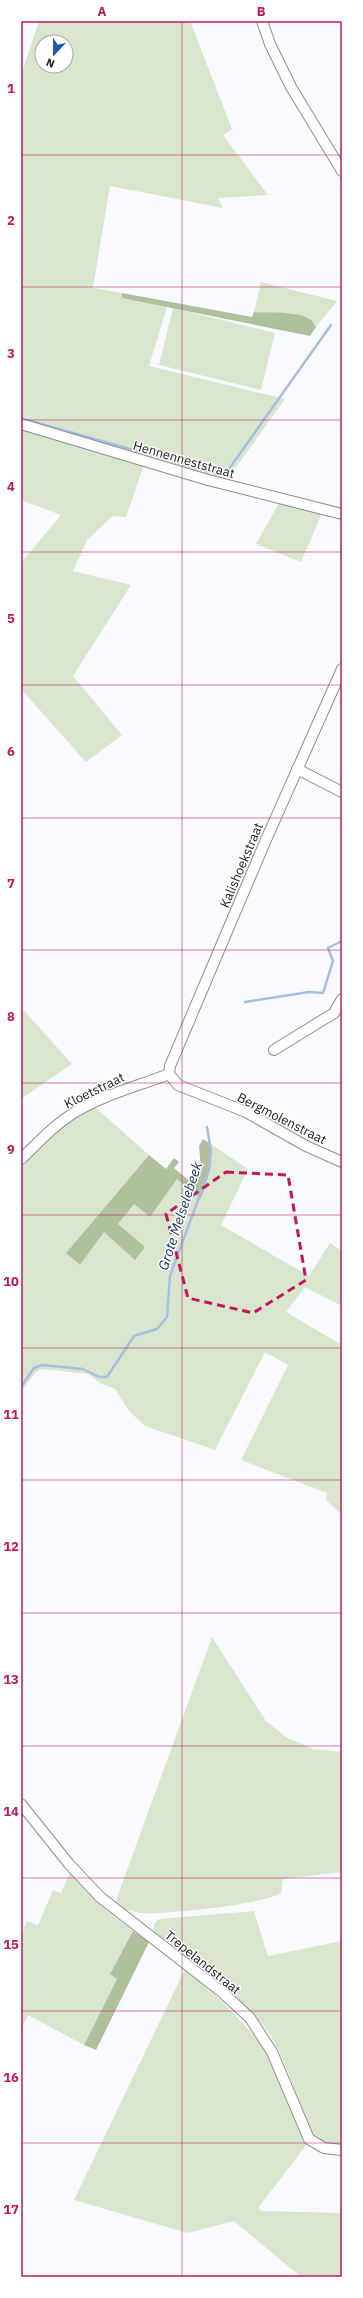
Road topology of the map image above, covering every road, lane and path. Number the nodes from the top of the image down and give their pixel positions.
1 (262, 21) edge
2 (342, 171) edge
3 (21, 424) edge
4 (342, 514) edge
5 (342, 669) edge
6 (296, 769) junction
7 (342, 792) edge
8 (342, 999) edge
9 (274, 1050) dead end
10 (169, 1074) junction
11 (21, 1159) edge
12 (342, 1162) edge
13 (21, 1804) edge
14 (342, 2150) edge

1 - 2 street
3 - 4 street, Hennenneststraat
5 - 6 street, Kalishoekstraat
6 - 7 street
6 - 10 street, Kalishoekstraat
8 - 9 street
10 - 11 street, Kloetstraat
10 - 12 street, Bergmolenstraat
13 - 14 street, Trepelandstraat

